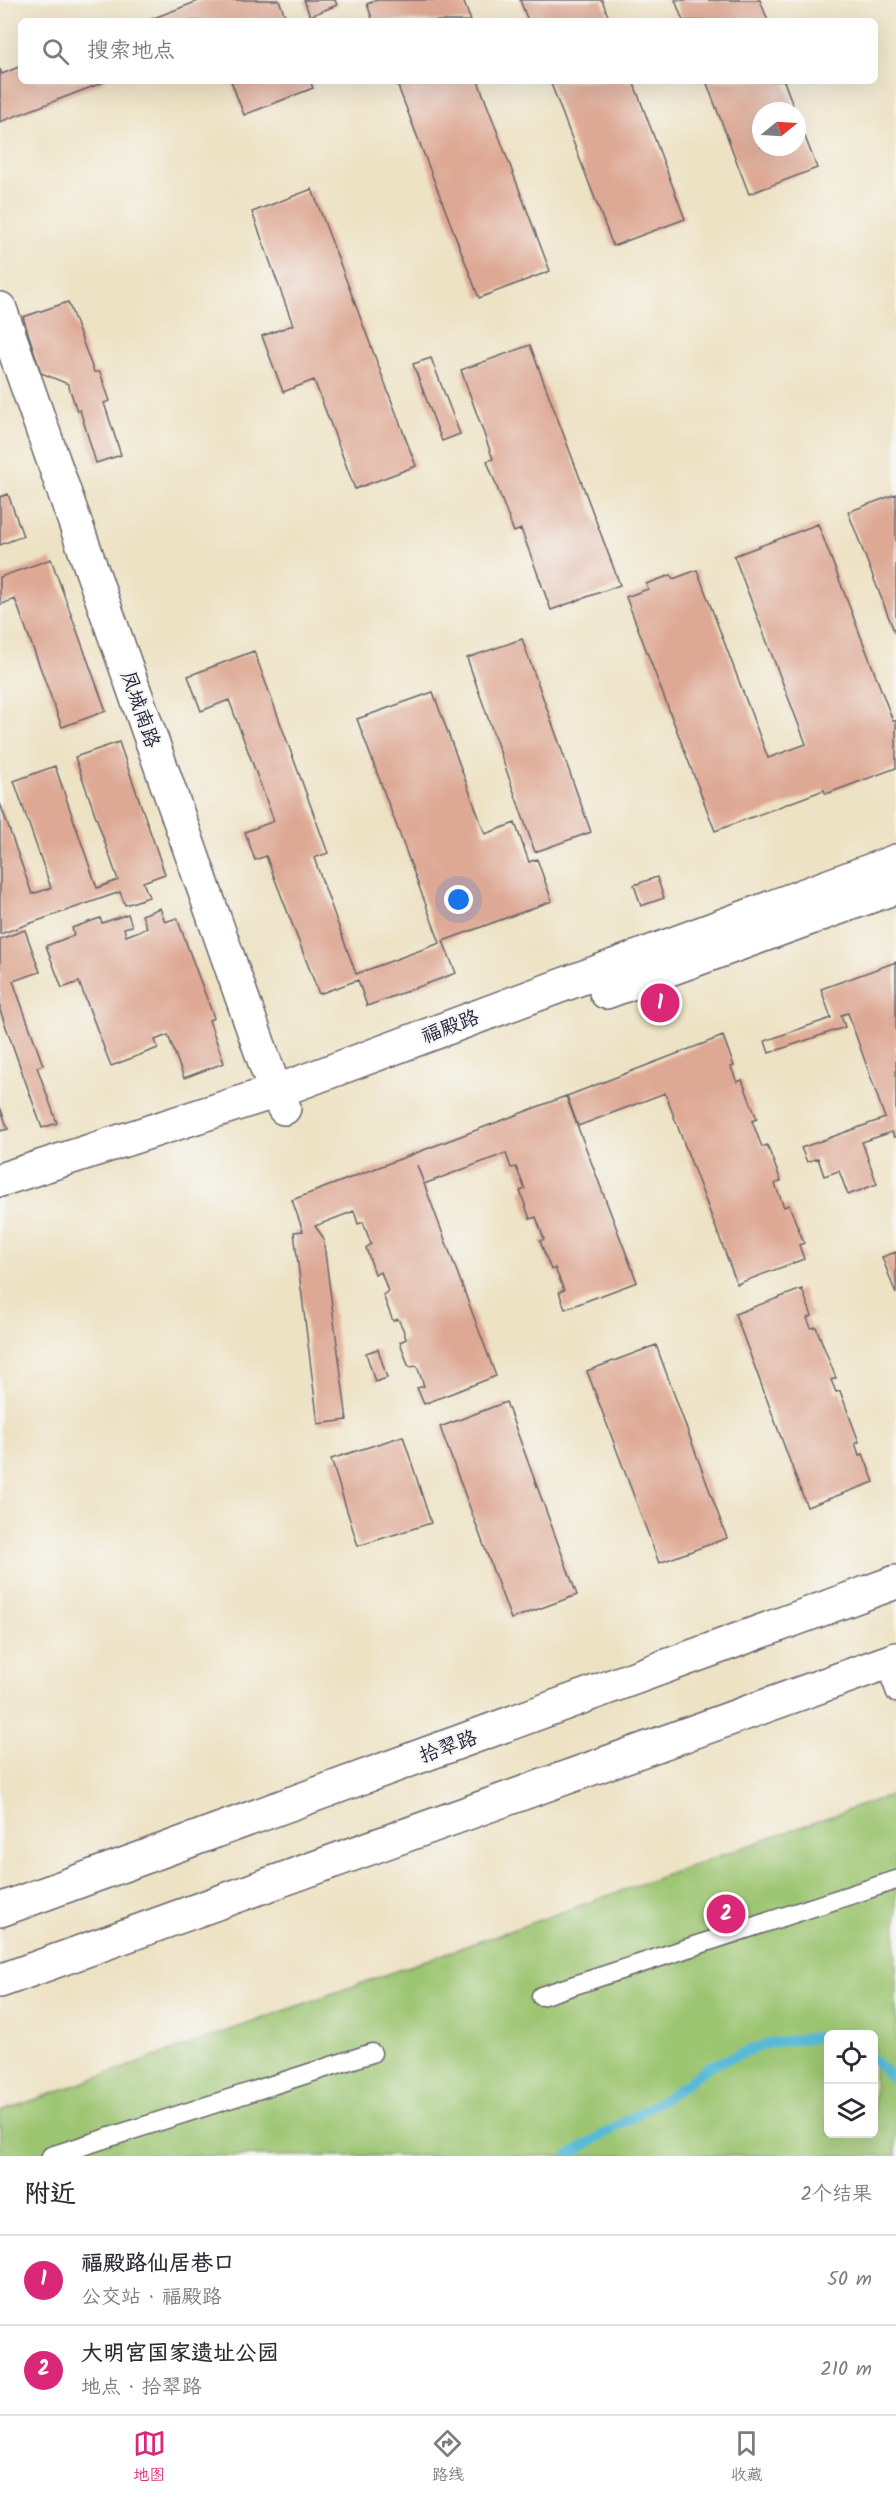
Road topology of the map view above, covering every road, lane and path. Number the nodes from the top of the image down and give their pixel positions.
1 (0, 309) edge
2 (896, 861) edge
3 (896, 887) edge
4 (280, 1100) junction
5 (0, 1180) edge
6 (0, 1200) edge
7 (896, 1582) edge
8 (892, 1671) edge
9 (896, 1880) edge
10 (0, 1910) edge
11 (0, 1981) edge
12 (541, 1996) dead end
13 (372, 2053) dead end
14 (51, 2156) edge

1 - 4 street, 凤城南路
2 - 4 street, 福殿路
3 - 4 street, 福殿路
4 - 5 street, 福殿路
4 - 6 street, 福殿路
7 - 10 street, 拾翠路
8 - 11 street
9 - 12 lane
13 - 14 lane

